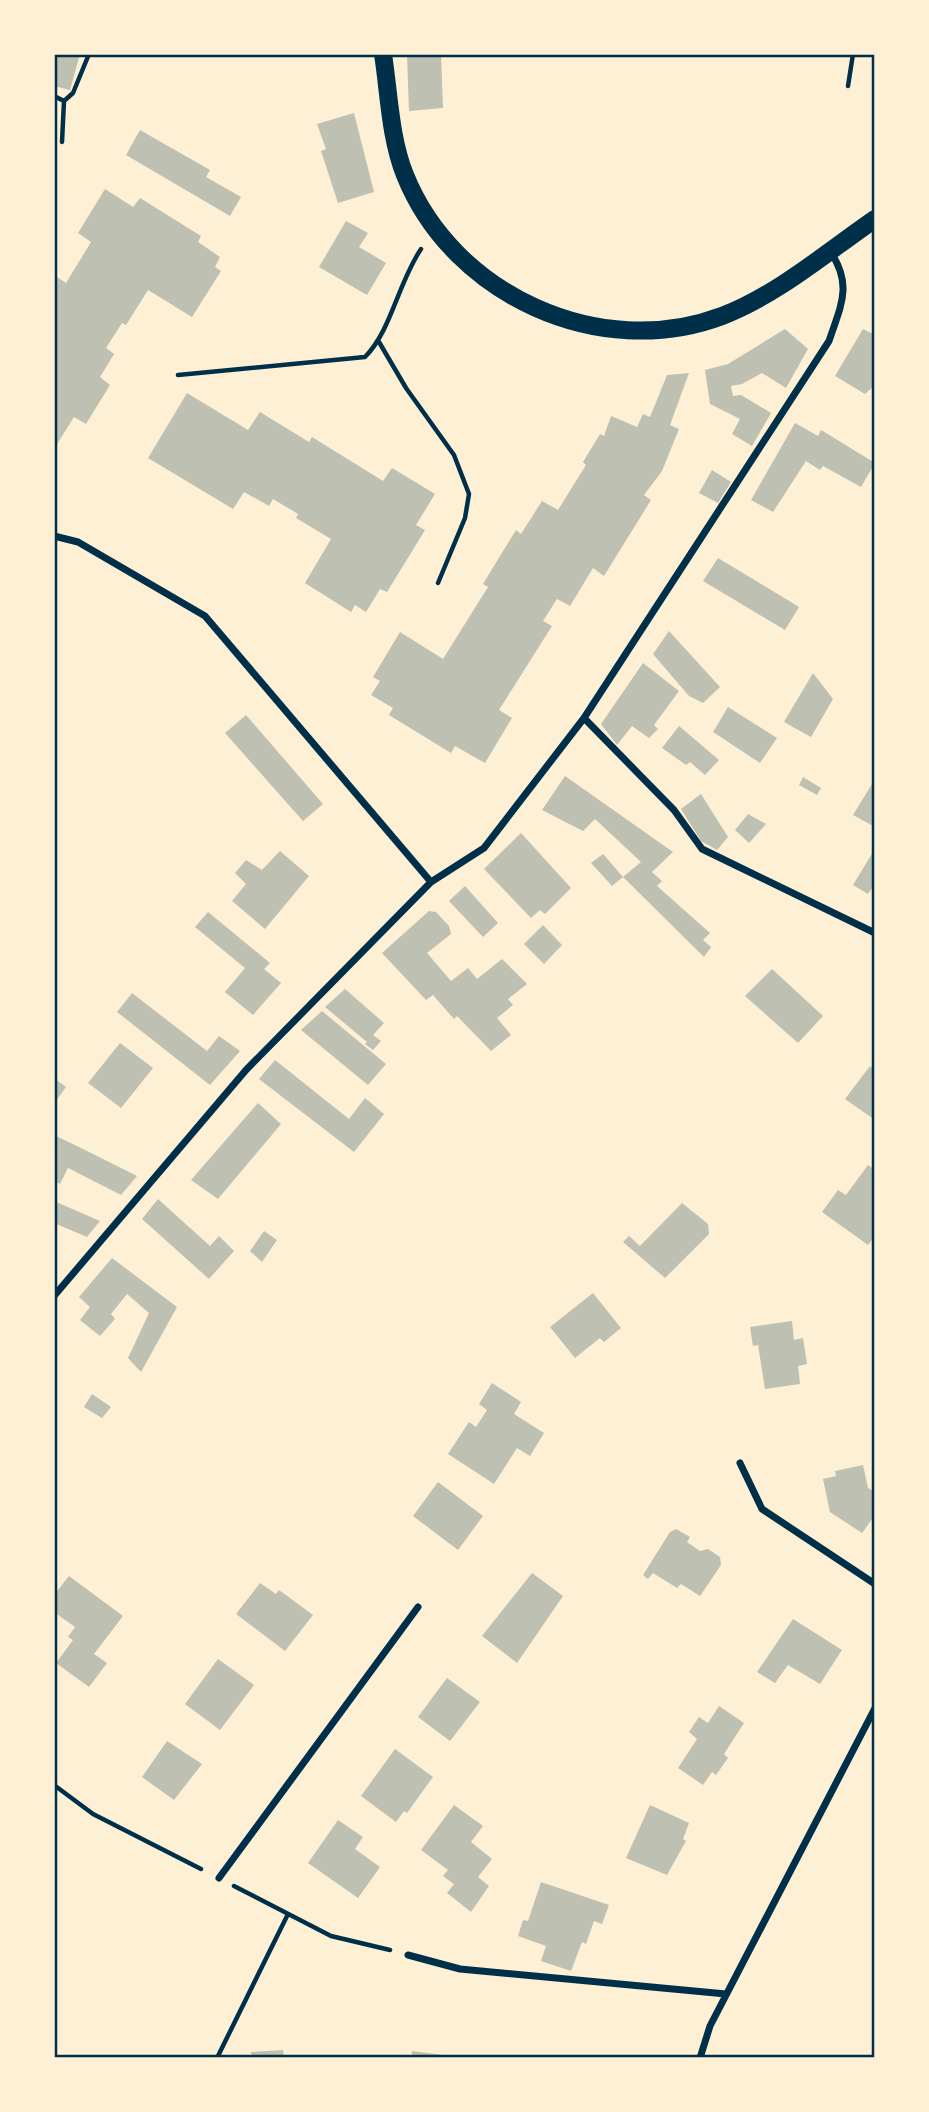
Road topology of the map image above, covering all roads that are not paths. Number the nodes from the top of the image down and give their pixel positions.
1 (383, 54) edge
2 (875, 219) edge
3 (829, 250) junction
4 (54, 536) edge
5 (584, 718) junction
6 (431, 882) junction
7 (875, 933) edge
8 (54, 1296) edge
9 (740, 1463) dead end
10 (875, 1584) edge
11 (418, 1607) dead end
12 (875, 1708) edge
13 (219, 1878) dead end
14 (408, 1955) dead end
15 (726, 1994) junction
16 (700, 2058) edge

1 - 3 main road
2 - 3 main road
3 - 5 street
4 - 6 street
5 - 6 street
5 - 7 street
6 - 8 street
9 - 10 street
11 - 13 street
12 - 15 street
14 - 15 street
15 - 16 street

